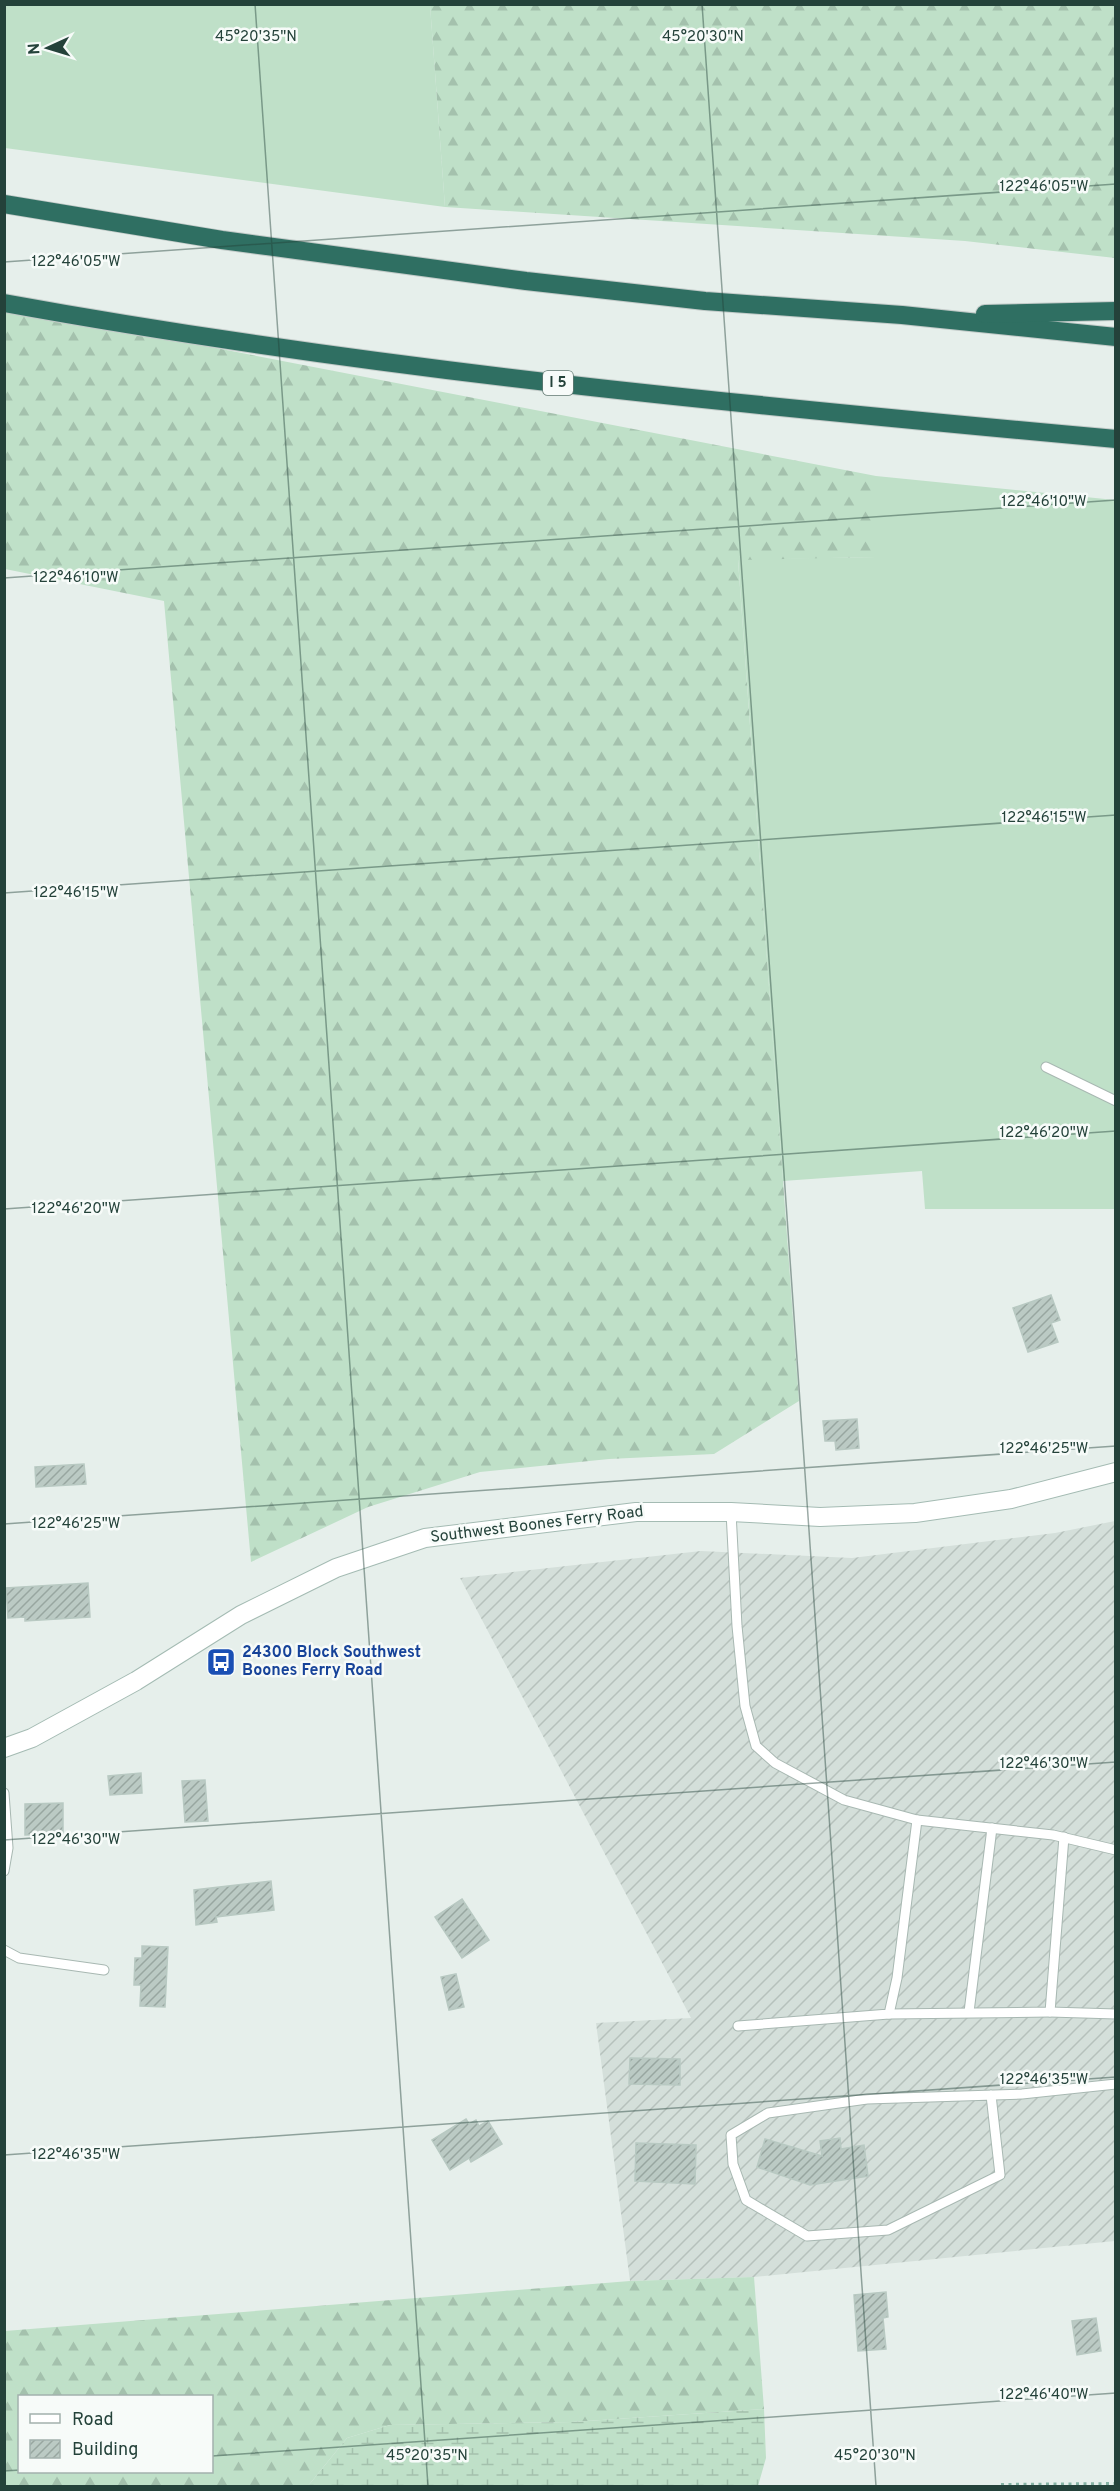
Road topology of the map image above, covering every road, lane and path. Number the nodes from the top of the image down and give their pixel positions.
1 (4, 204) edge
2 (4, 303) edge
3 (1116, 311) edge
4 (902, 315) junction
5 (1116, 337) edge
6 (1116, 439) edge
7 (1046, 1067) dead end
8 (1116, 1101) edge
9 (1116, 1472) edge
10 (731, 1512) junction
11 (4, 1748) edge
12 (4, 1792) edge
13 (917, 1820) junction
14 (992, 1828) junction
15 (1064, 1837) junction
16 (1116, 1850) edge
17 (4, 1871) edge
18 (4, 1950) edge
19 (104, 1970) dead end
20 (969, 2012) junction
21 (1050, 2012) junction
22 (889, 2014) junction
23 (1116, 2014) edge
24 (738, 2026) dead end
25 (1116, 2084) edge
26 (991, 2095) junction
27 (1116, 2484) edge
28 (1001, 2486) edge

1 - 4 highway
2 - 6 highway, I 5
3 - 4 highway
4 - 5 highway
7 - 8 lane
9 - 10 main road, Southwest Boones Ferry Road
10 - 11 main road, Southwest Boones Ferry Road
10 - 13 lane
12 - 17 lane
13 - 14 lane
13 - 22 lane
14 - 15 lane
14 - 20 lane
15 - 16 lane
15 - 21 lane
18 - 19 lane
20 - 21 lane
20 - 22 lane
21 - 23 lane
22 - 24 lane
25 - 26 lane
26 - 26 lane
27 - 28 path

